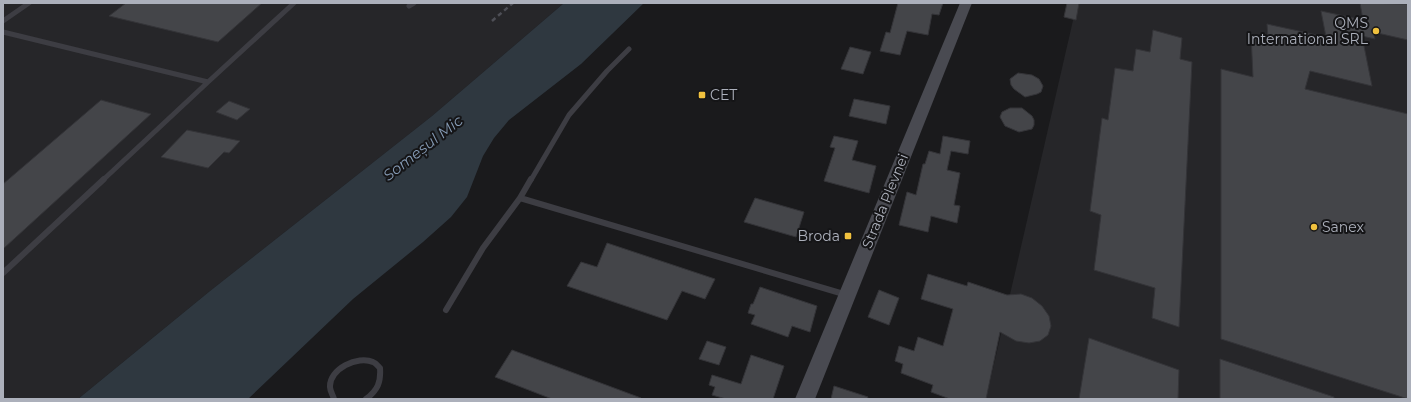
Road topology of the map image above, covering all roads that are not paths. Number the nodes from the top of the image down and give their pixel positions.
1 (29, 3) edge
2 (294, 3) edge
3 (414, 3) edge
4 (966, 3) edge
5 (409, 6) dead end
6 (3, 21) edge
7 (3, 32) edge
8 (629, 49) dead end
9 (208, 82) junction
10 (520, 198) junction
11 (3, 273) edge
12 (847, 295) junction
13 (446, 310) dead end
14 (334, 399) edge
15 (366, 399) edge
16 (804, 399) edge

1 - 6 lane
2 - 9 lane
3 - 5 lane
4 - 12 main road, Strada Plevnei
7 - 9 lane
8 - 10 lane
9 - 11 lane
10 - 12 lane
10 - 13 lane
12 - 16 main road, Strada Plevnei
14 - 15 lane

